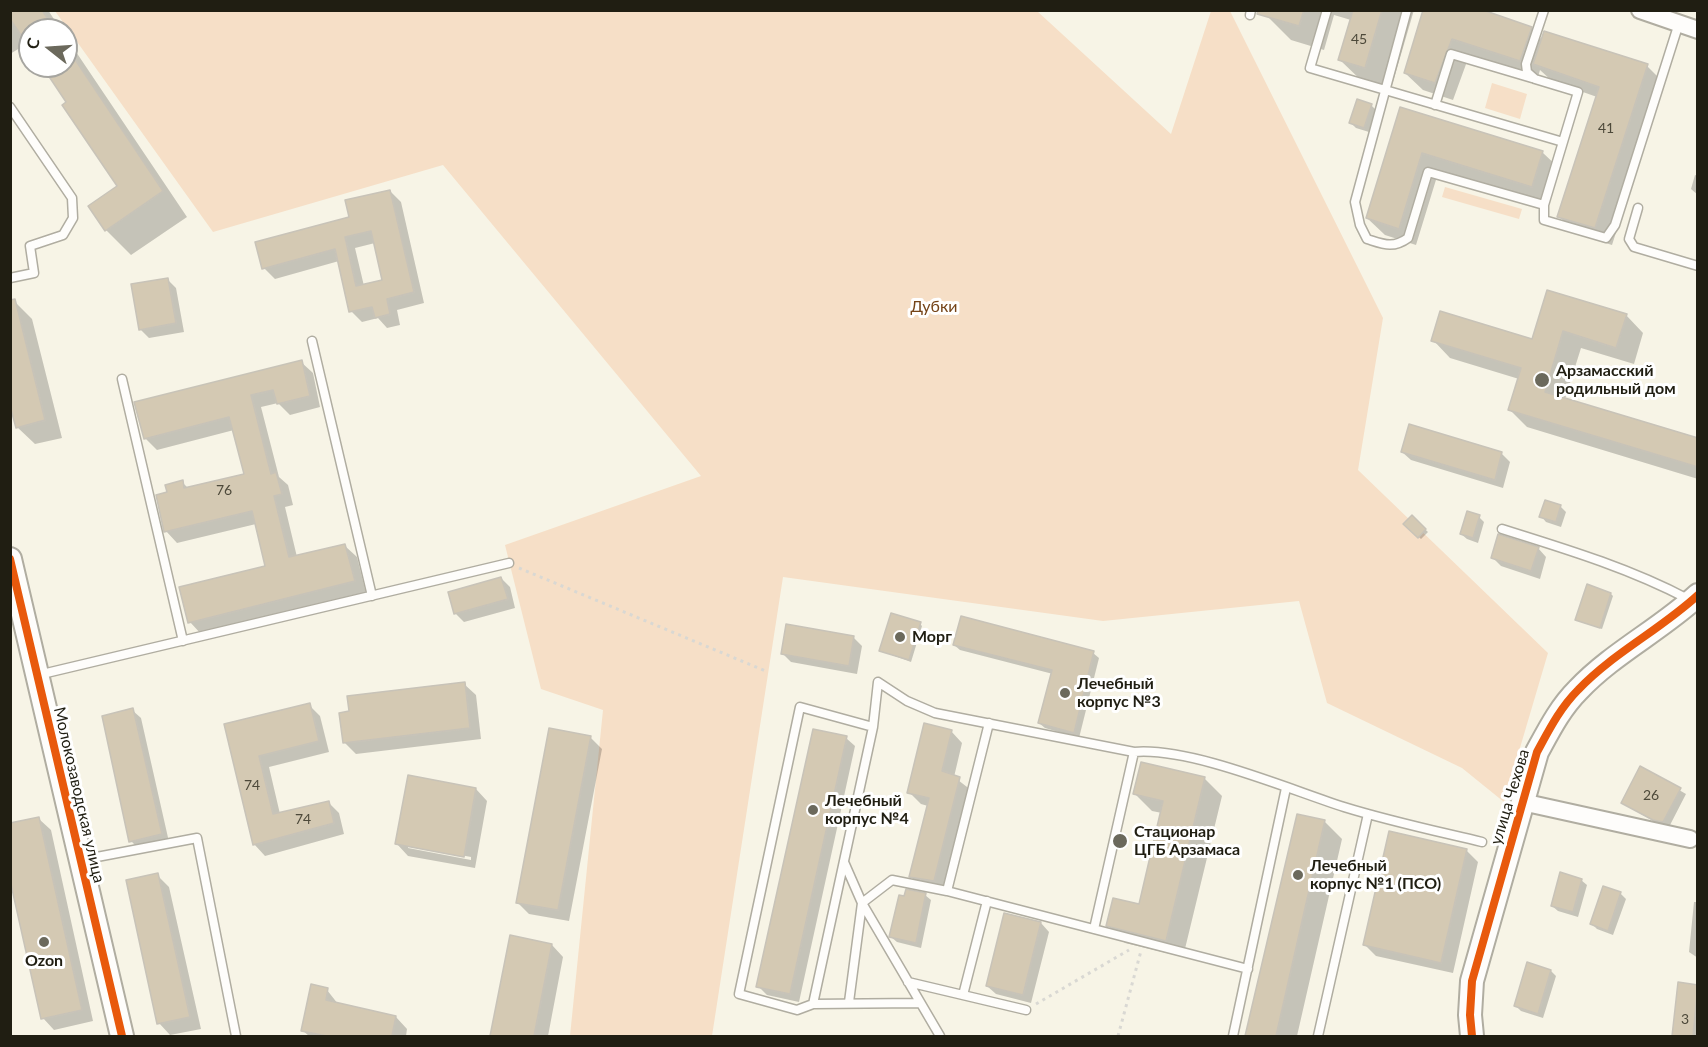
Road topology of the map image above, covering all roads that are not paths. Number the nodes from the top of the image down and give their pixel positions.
1 (1327, 10) edge
2 (1407, 10) edge
3 (1544, 10) edge
4 (1644, 11) edge
5 (1678, 23) junction
6 (1698, 30) edge
7 (1535, 79) junction
8 (1385, 90) junction
9 (1435, 105) junction
10 (10, 107) edge
11 (1563, 142) junction
12 (1544, 205) junction
13 (1638, 208) dead end
14 (1698, 266) edge
15 (10, 278) edge
16 (312, 341) dead end
17 (122, 379) dead end
18 (1502, 529) dead end
19 (11, 563) edge
20 (509, 563) road end
21 (372, 596) junction
22 (1694, 598) edge
23 (183, 641) junction
24 (38, 675) junction
25 (989, 723) junction
26 (873, 727) junction
27 (1134, 752) junction
28 (1286, 788) junction
29 (1522, 802) junction
30 (1368, 814) junction
31 (1694, 840) edge
32 (1482, 842) dead end
33 (81, 861) junction
34 (844, 862) junction
35 (947, 891) junction
36 (987, 901) junction
37 (862, 903) junction
38 (1094, 929) junction
39 (1248, 969) junction
40 (908, 982) junction
41 (963, 995) junction
42 (849, 1002) junction
43 (919, 1003) junction
44 (813, 1004) junction
45 (1026, 1010) road end
46 (122, 1036) edge
47 (236, 1036) edge
48 (940, 1036) edge
49 (1233, 1036) edge
50 (1318, 1036) edge
51 (1472, 1036) edge

1 - 8 lane
2 - 8 lane
3 - 7 lane
4 - 5 street
5 - 6 street
5 - 12 lane
7 - 9 lane
7 - 11 lane
8 - 9 lane
8 - 12 lane
9 - 11 lane
10 - 15 lane
11 - 12 lane
13 - 14 lane
16 - 21 lane
17 - 23 lane
18 - 22 lane
19 - 24 street, Молокозаводская улица
20 - 21 lane
21 - 23 lane
22 - 29 street, улица Чехова
23 - 24 lane
24 - 33 street, Молокозаводская улица
25 - 26 lane
25 - 27 lane
25 - 35 lane
26 - 34 lane
26 - 44 lane
27 - 28 lane
27 - 38 lane
28 - 30 lane
28 - 39 lane
29 - 31 street
29 - 51 street, улица Чехова
30 - 32 lane
30 - 50 lane
33 - 46 street, Молокозаводская улица
33 - 47 lane
34 - 37 lane
34 - 44 lane
35 - 36 lane
35 - 37 lane
36 - 38 lane
36 - 41 lane
37 - 40 lane
37 - 42 lane
38 - 39 lane
39 - 49 lane
40 - 41 lane
40 - 43 lane
41 - 45 lane
42 - 43 lane
42 - 44 lane
43 - 48 lane

